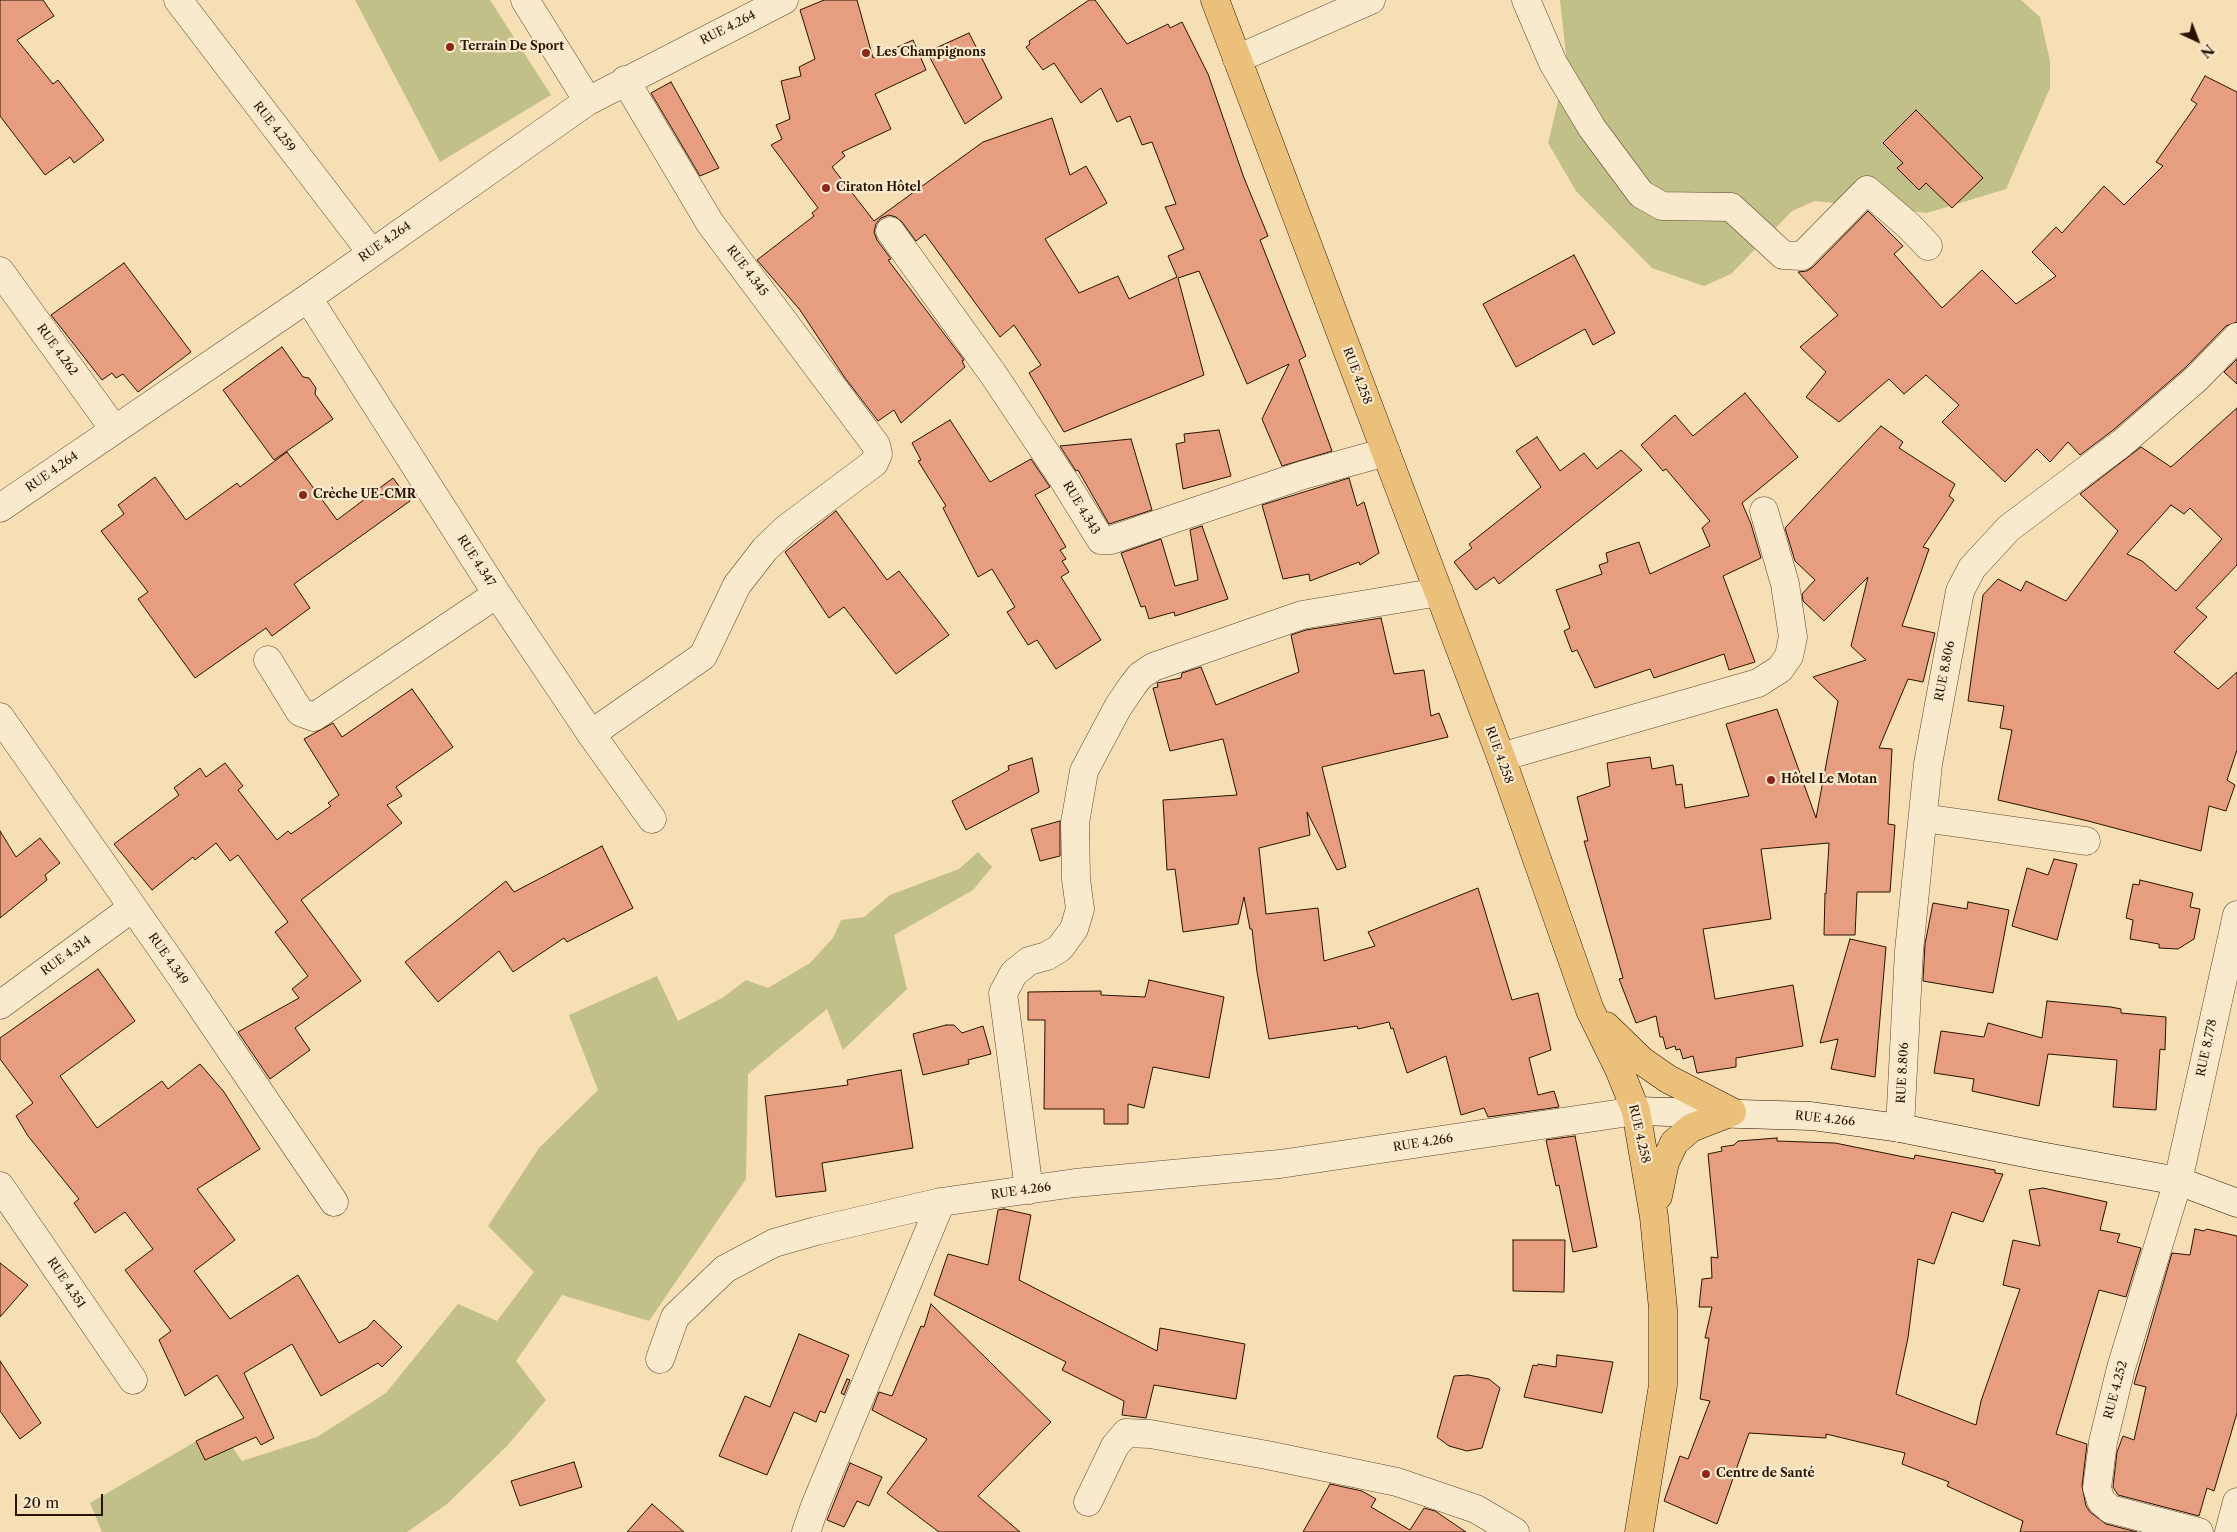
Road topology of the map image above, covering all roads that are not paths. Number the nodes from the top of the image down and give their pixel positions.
1 (178, 0) edge
2 (525, 0) edge
3 (784, 0) edge
4 (1215, 0) edge
5 (1371, 0) edge
6 (1526, 0) edge
7 (1237, 59) junction
8 (625, 80) junction
9 (588, 101) junction
10 (890, 231) dead end
11 (1928, 246) dead end
12 (371, 252) junction
13 (0, 271) edge
14 (308, 298) junction
15 (2237, 337) edge
16 (114, 429) junction
17 (1386, 452) junction
18 (0, 508) edge
19 (1764, 511) dead end
20 (1439, 592) junction
21 (497, 594) junction
22 (268, 660) dead end
23 (0, 717) edge
24 (591, 734) junction
25 (1501, 757) junction
26 (1923, 818) junction
27 (652, 819) dead end
28 (2086, 841) dead end
29 (132, 908) junction
30 (2237, 915) edge
31 (2230, 975) edge
32 (0, 1004) edge
33 (1590, 1010) junction
34 (1636, 1111) junction
35 (1732, 1112) junction
36 (1900, 1128) junction
37 (2178, 1181) junction
38 (0, 1186) edge
39 (1029, 1190) junction
40 (334, 1202) dead end
41 (941, 1202) junction
42 (2237, 1203) edge
43 (1654, 1217) junction
44 (660, 1359) dead end
45 (133, 1380) dead end
46 (1088, 1502) dead end
47 (2237, 1502) edge
48 (806, 1532) edge
49 (1515, 1532) edge
50 (1639, 1532) edge
51 (2199, 1532) edge
52 (2229, 1532) edge

1 - 12 street, RUE 4.259
2 - 9 street
3 - 8 street, RUE 4.264
4 - 7 highway, RUE 4.258
5 - 7 street
6 - 11 street
7 - 17 highway, RUE 4.258
8 - 9 street, RUE 4.264
8 - 24 street, RUE 4.345
9 - 12 street, RUE 4.264
10 - 17 street, RUE 4.343
12 - 14 street, RUE 4.264
13 - 16 street, RUE 4.262
14 - 16 street, RUE 4.264
14 - 21 street, RUE 4.347
15 - 26 street, RUE 8.806
16 - 18 street, RUE 4.264
17 - 20 highway, RUE 4.258
19 - 25 street
20 - 25 highway, RUE 4.258
20 - 39 street
21 - 22 street
21 - 24 street, RUE 4.347
23 - 29 street, RUE 4.349
24 - 27 street, RUE 4.347
25 - 33 highway, RUE 4.258
26 - 28 street
26 - 36 street, RUE 8.806
29 - 32 street, RUE 4.314
29 - 40 street, RUE 4.349
30 - 31 street, RUE 8.778
31 - 37 street, RUE 8.778
33 - 34 highway, RUE 4.258
33 - 35 highway
34 - 35 street, RUE 4.266
34 - 39 street, RUE 4.266
34 - 43 highway, RUE 4.258
35 - 36 street, RUE 4.266
35 - 43 highway
36 - 37 street, RUE 4.266
37 - 42 street, RUE 4.266
37 - 51 street, RUE 4.252
38 - 45 street, RUE 4.351
39 - 41 street, RUE 4.266
41 - 44 street, RUE 4.266
41 - 48 street
43 - 50 highway, RUE 4.258
46 - 49 street
47 - 52 street

